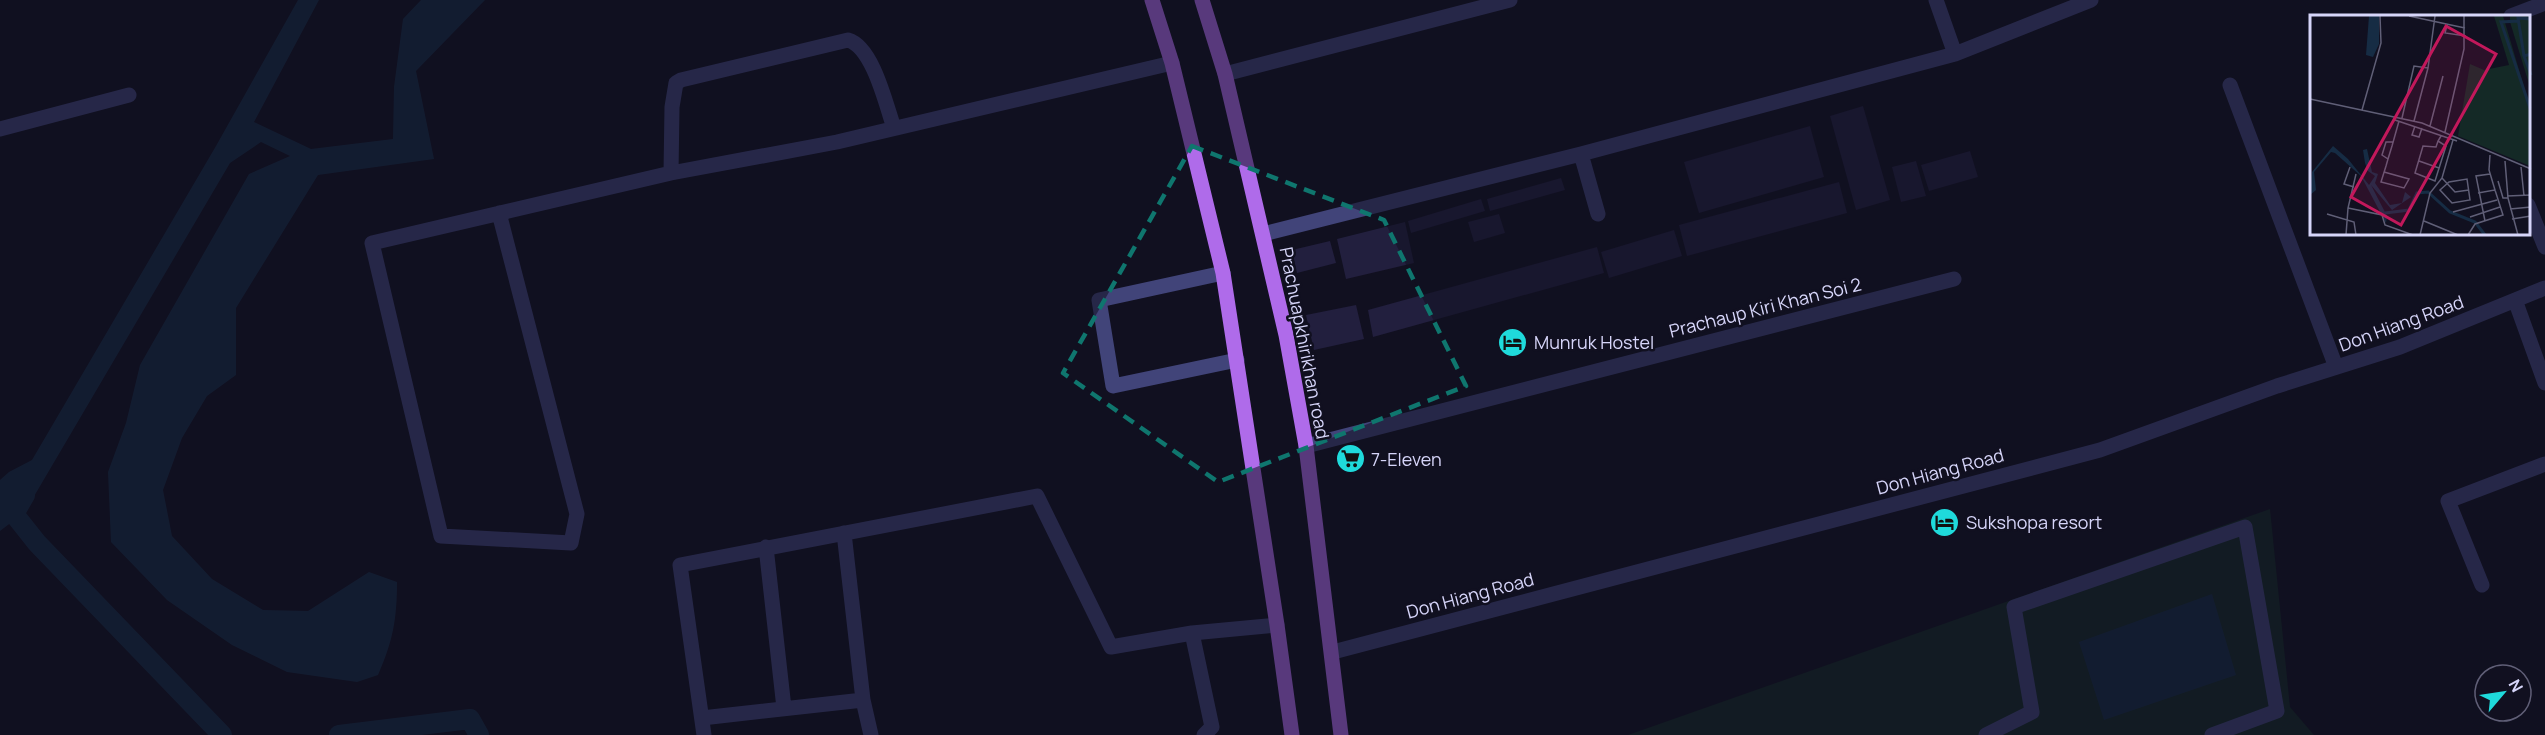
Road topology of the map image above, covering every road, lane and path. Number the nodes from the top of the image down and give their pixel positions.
1 (1152, 0) edge
2 (1202, 0) edge
3 (1510, 0) edge
4 (1936, 0) edge
5 (2091, 0) edge
6 (2545, 3) edge
7 (2514, 15) edge
8 (1955, 54) junction
9 (1172, 63) junction
10 (1225, 74) junction
11 (2230, 85) dead end
12 (129, 95) dead end
13 (894, 128) junction
14 (0, 129) edge
15 (1581, 154) junction
16 (671, 173) junction
17 (2530, 208) edge
18 (499, 213) junction
19 (1598, 214) dead end
20 (1263, 234) junction
21 (2545, 247) edge
22 (1223, 273) junction
23 (1954, 279) dead end
24 (2545, 288) edge
25 (2515, 300) junction
26 (1237, 360) junction
27 (2336, 367) junction
28 (2545, 383) edge
29 (1306, 446) junction
30 (2545, 464) edge
31 (844, 533) junction
32 (766, 547) junction
33 (2482, 585) dead end
34 (1277, 626) junction
35 (1192, 633) junction
36 (1333, 652) junction
37 (863, 700) junction
38 (784, 708) junction
39 (702, 718) junction
40 (2241, 730) edge
41 (704, 735) edge
42 (871, 735) edge
43 (1204, 735) edge
44 (1292, 735) edge
45 (1341, 735) edge
46 (1986, 735) edge
47 (2212, 735) edge

1 - 9 main road
2 - 10 main road, Prachuapkhirikhan road
3 - 10 street
4 - 8 street
5 - 8 street
6 - 7 street
8 - 15 street
9 - 13 street
9 - 22 main road
10 - 20 main road, Prachuapkhirikhan road
11 - 27 street
12 - 14 street
13 - 16 street
13 - 16 street
15 - 19 street
15 - 20 street
16 - 18 street
17 - 21 street
18 - 18 street
20 - 29 main road, Prachuapkhirikhan road
22 - 26 main road
22 - 26 street
23 - 29 street, Prachaup Kiri Khan Soi 2
24 - 25 street, Don Hiang Road
25 - 27 street, Don Hiang Road
25 - 28 street
26 - 34 main road
27 - 36 street, Don Hiang Road
29 - 36 main road, Prachuapkhirikhan road
30 - 33 street
31 - 32 street
31 - 35 street
31 - 37 street
32 - 38 street
32 - 39 street
34 - 35 street
34 - 44 main road
35 - 43 street
36 - 45 main road, Prachuapkhirikhan road
37 - 38 street
37 - 42 street
38 - 39 street
39 - 41 street
40 - 46 street
40 - 47 street

